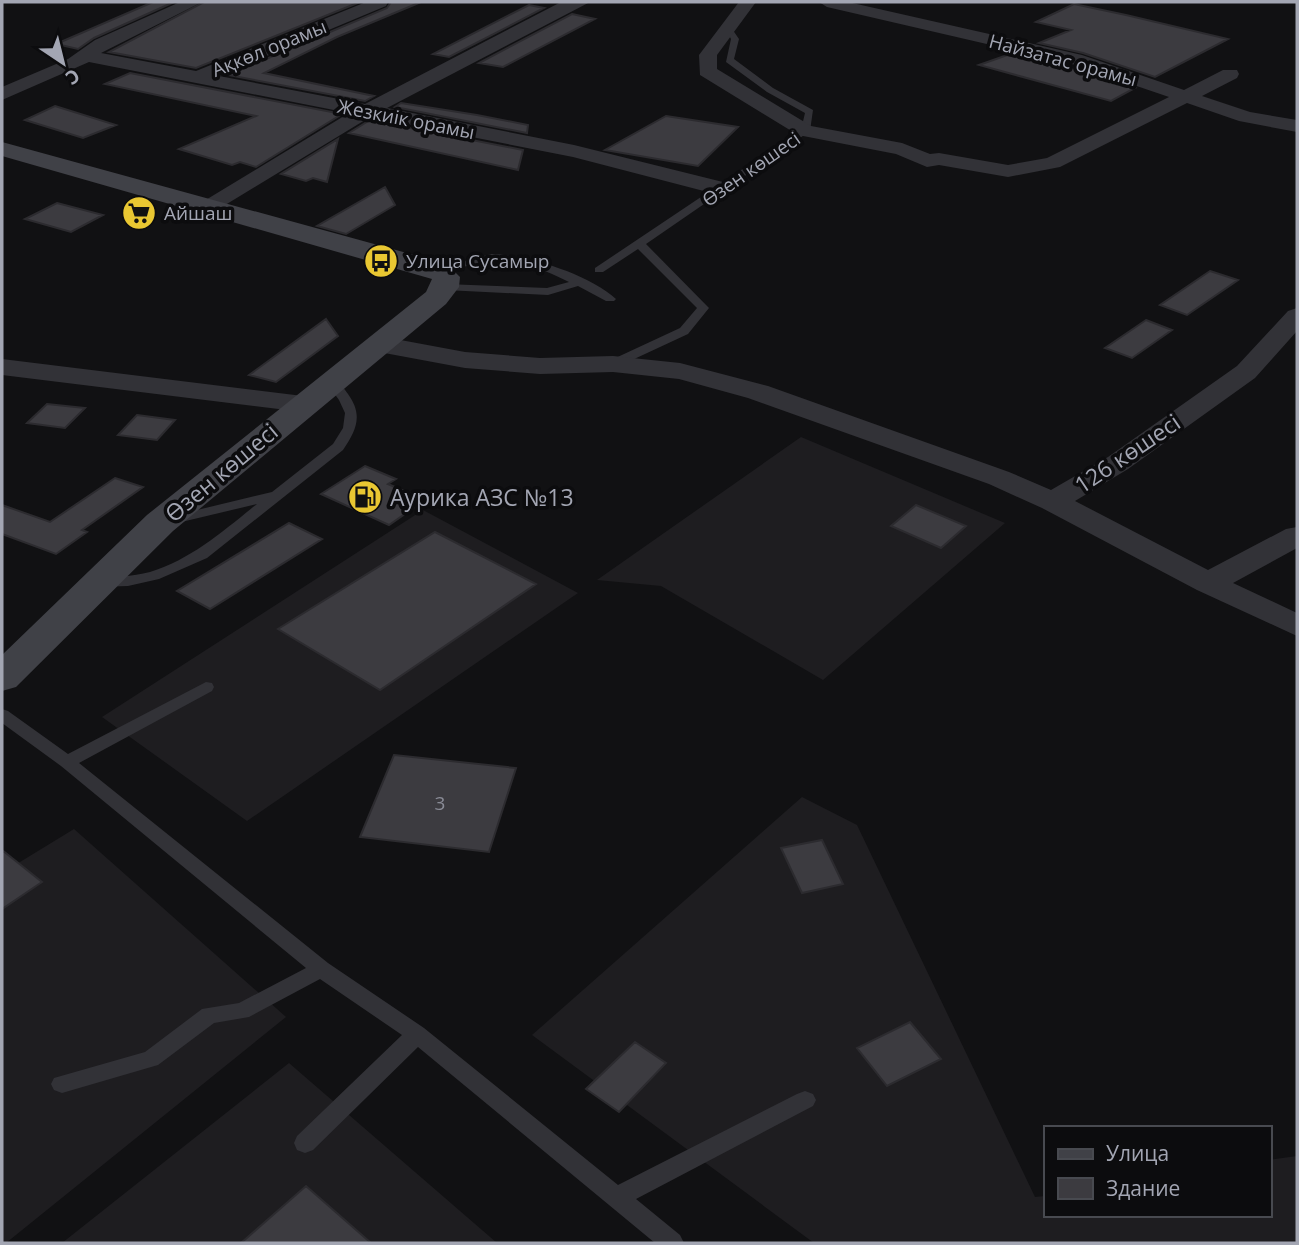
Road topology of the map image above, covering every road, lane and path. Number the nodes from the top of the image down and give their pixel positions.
1 (194, 2) edge
2 (380, 2) edge
3 (582, 2) edge
4 (748, 2) edge
5 (827, 2) edge
6 (88, 56) junction
7 (1230, 74) dead end
8 (197, 78) junction
9 (2, 94) edge
10 (1185, 96) junction
11 (365, 112) junction
12 (1297, 126) edge
13 (805, 131) junction
14 (2, 149) edge
15 (723, 189) junction
16 (212, 206) junction
17 (639, 244) junction
18 (600, 270) dead end
19 (443, 278) junction
20 (579, 282) junction
21 (610, 299) dead end
22 (1297, 316) edge
23 (379, 344) junction
24 (613, 364) junction
25 (2, 367) edge
26 (332, 382) junction
27 (303, 404) junction
28 (279, 495) junction
29 (1053, 502) junction
30 (160, 523) junction
31 (1297, 537) edge
32 (1208, 583) junction
33 (95, 584) junction
34 (1297, 626) edge
35 (2, 678) edge
36 (206, 687) dead end
37 (2, 715) edge
38 (67, 762) junction
39 (321, 969) junction
40 (417, 1034) junction
41 (61, 1084) dead end
42 (805, 1100) dead end
43 (305, 1143) dead end
44 (616, 1198) junction
45 (672, 1243) edge

1 - 6 street
2 - 8 street, Ақкөл орамы
3 - 11 street
4 - 13 street
5 - 10 street, Найзатас орамы
6 - 8 street, Жезкиік орамы
6 - 9 street
7 - 10 street
8 - 11 street, Жезкиік орамы
10 - 12 street, Найзатас орамы
10 - 13 street
11 - 15 street, Жезкиік орамы
11 - 16 street
13 - 15 lane, Өзен көшесі
14 - 16 main road
15 - 17 lane, Өзен көшесі
16 - 19 main road
17 - 18 lane, Өзен көшесі
17 - 24 lane
19 - 20 lane
19 - 20 lane
19 - 23 main road, Өзен көшесі
20 - 21 lane
22 - 29 street, 126 көшесі
23 - 24 street
23 - 26 main road, Өзен көшесі
24 - 29 street
25 - 27 street
26 - 27 main road, Өзен көшесі
26 - 28 lane
27 - 30 main road, Өзен көшесі
28 - 30 lane
28 - 33 lane
29 - 32 street, 126 көшесі
30 - 33 main road, Өзен көшесі
31 - 32 street
32 - 34 street, 126 көшесі
33 - 35 main road, Өзен көшесі
36 - 38 lane
37 - 38 lane
38 - 39 lane
39 - 40 lane
39 - 41 lane
40 - 43 lane
40 - 44 lane
42 - 44 lane
44 - 45 lane

